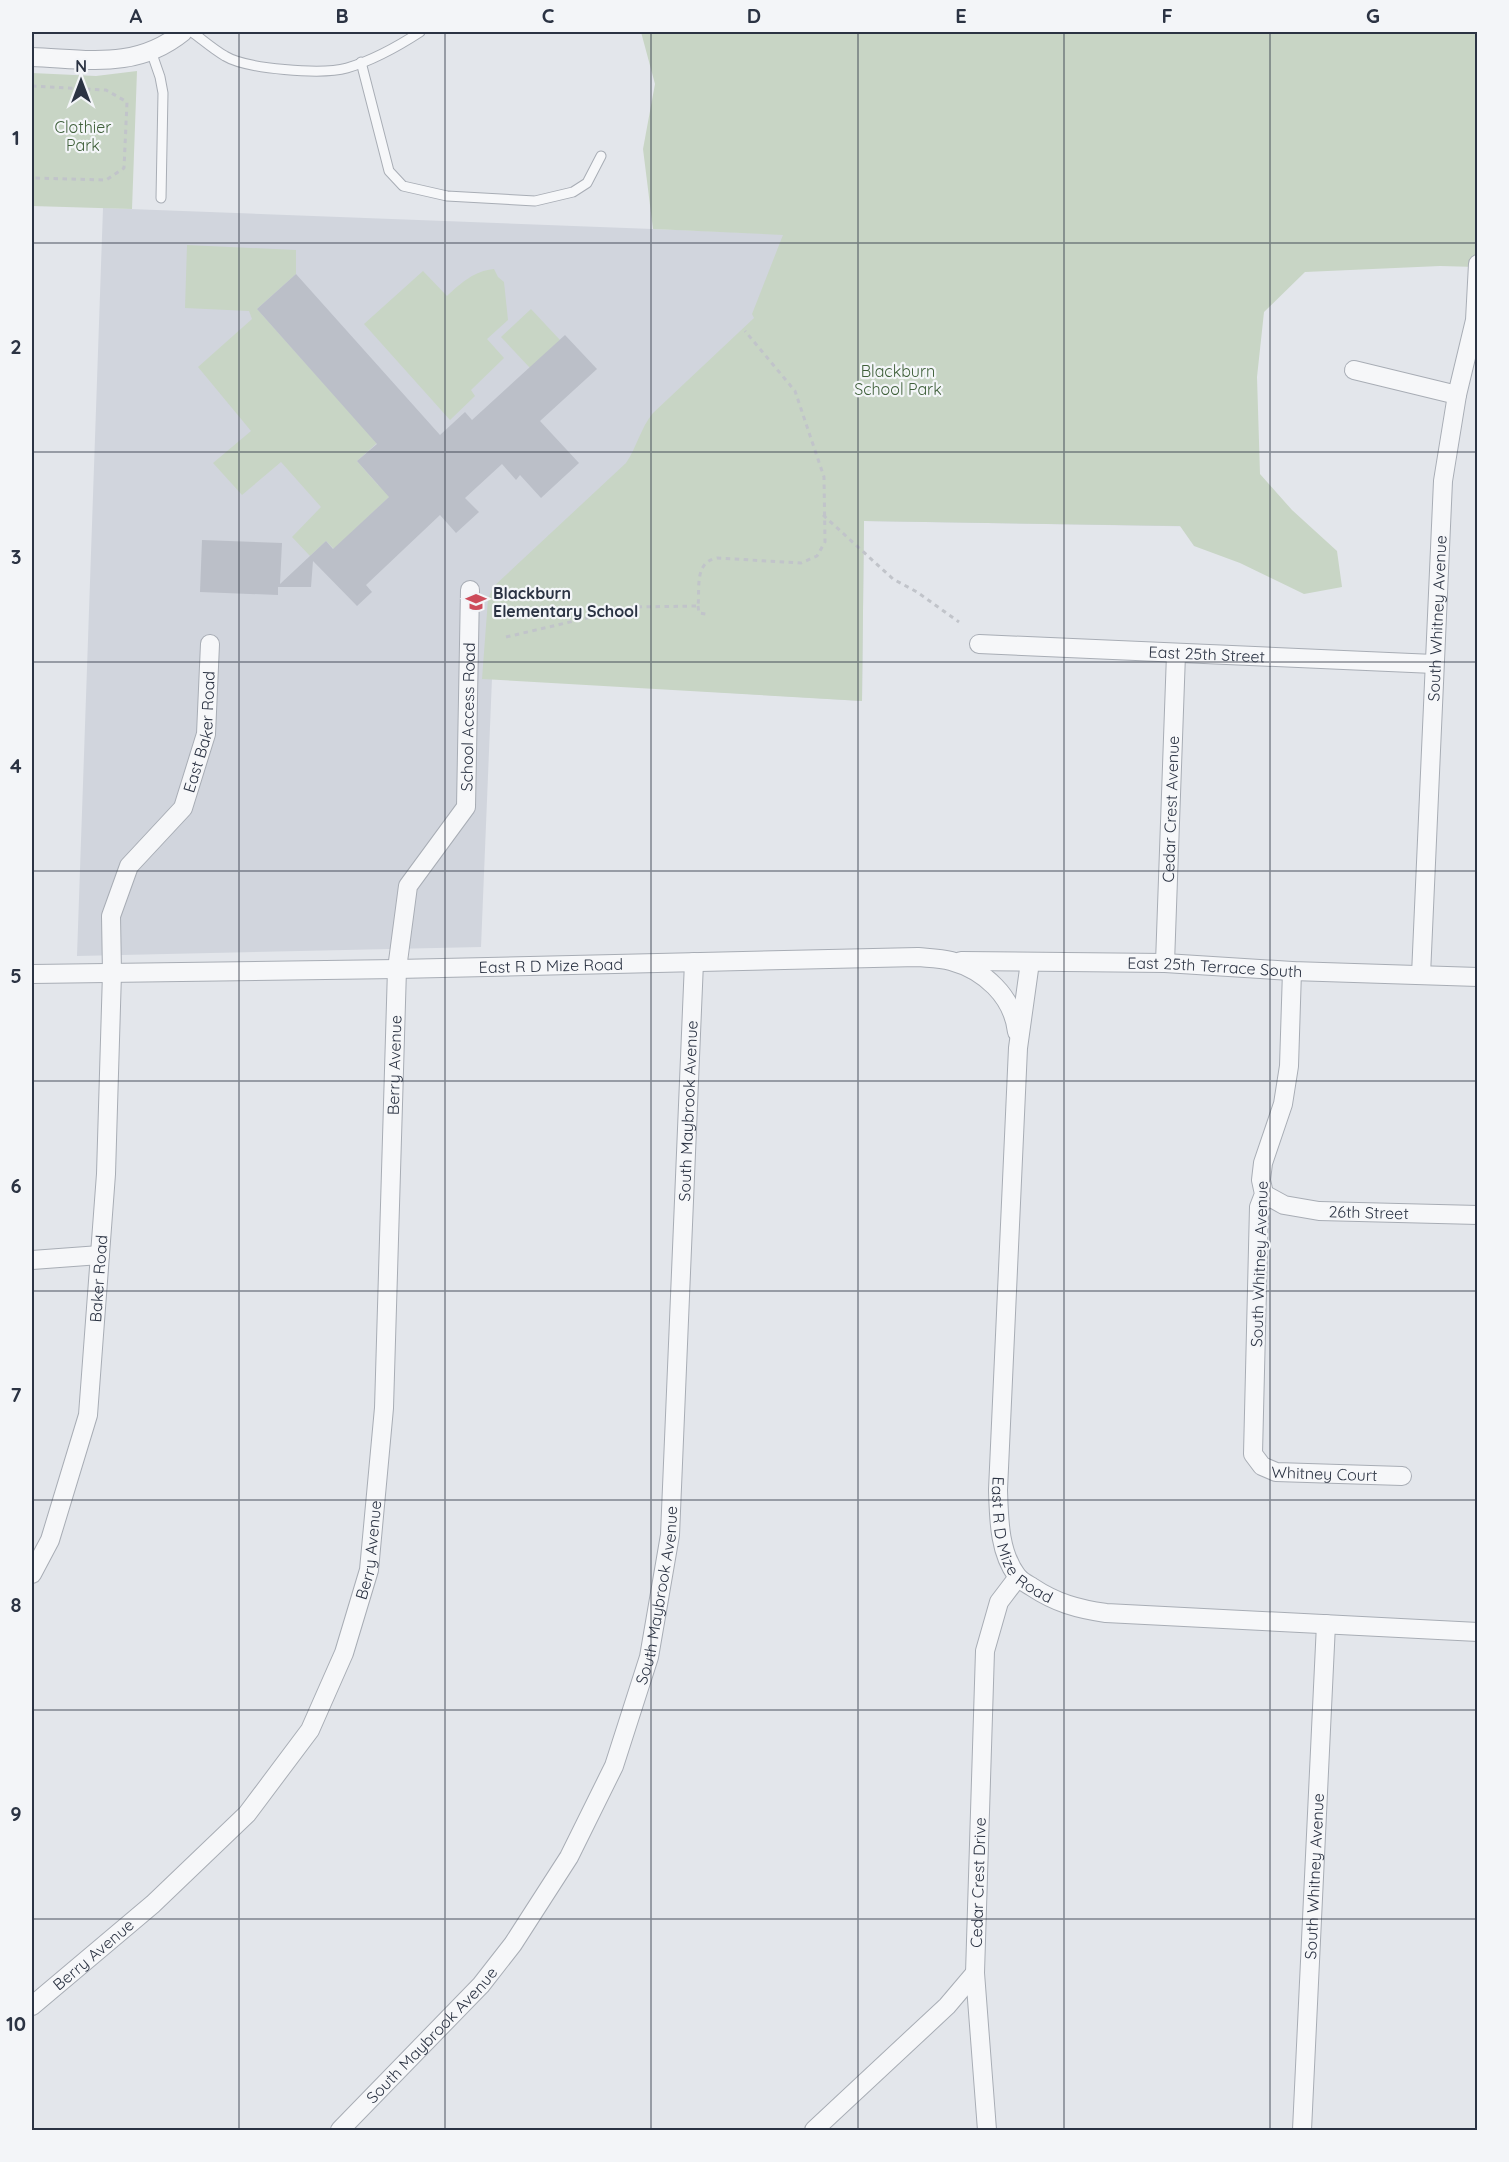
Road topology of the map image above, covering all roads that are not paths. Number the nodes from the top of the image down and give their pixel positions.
1 (183, 32) edge
2 (192, 32) edge
3 (420, 32) edge
4 (151, 51) junction
5 (32, 57) edge
6 (361, 62) junction
7 (601, 156) dead end
8 (161, 198) dead end
9 (1478, 264) edge
10 (1354, 370) dead end
11 (1457, 395) junction
12 (470, 590) dead end
13 (210, 644) dead end
14 (979, 644) dead end
15 (1176, 654) junction
16 (1434, 664) junction
17 (950, 961) junction
18 (694, 962) junction
19 (1030, 962) junction
20 (1165, 963) junction
21 (397, 969) junction
22 (1292, 971) junction
23 (112, 973) junction
24 (32, 974) edge
25 (1421, 975) junction
26 (1478, 977) edge
27 (1018, 1048) junction
28 (1264, 1194) junction
29 (1478, 1215) edge
30 (100, 1255) junction
31 (32, 1260) edge
32 (1253, 1454) joint
33 (1402, 1476) dead end
34 (32, 1574) edge
35 (1018, 1577) junction
36 (1326, 1624) junction
37 (1478, 1632) edge
38 (975, 1973) junction
39 (32, 2004) edge
40 (340, 2130) edge
41 (814, 2130) edge
42 (987, 2130) edge
43 (1302, 2130) edge

1 - 4 street
2 - 6 lane
3 - 6 lane
4 - 5 street
4 - 8 lane
6 - 7 lane
9 - 11 street, South Whitney Avenue
10 - 11 street
11 - 16 street, South Whitney Avenue
12 - 21 street, School Access Road
13 - 23 street, East Baker Road
14 - 15 street, East 25th Street
15 - 16 street, East 25th Street
15 - 20 street, Cedar Crest Avenue
16 - 25 street, South Whitney Avenue
17 - 18 street, East R D Mize Road
17 - 19 street, East 25th Terrace South
17 - 27 street, East R D Mize Road
18 - 21 street, East R D Mize Road
18 - 40 street, South Maybrook Avenue
19 - 20 street, East 25th Terrace South
19 - 27 street, East R D Mize Road
20 - 22 street, East 25th Terrace South
21 - 23 street, East R D Mize Road
21 - 39 street, Berry Avenue
22 - 25 street, East 25th Terrace South
22 - 28 street, South Whitney Avenue
23 - 24 street, East R D Mize Road
23 - 30 street, Baker Road
25 - 26 street, East 25th Terrace South
27 - 35 street, East R D Mize Road
28 - 29 street, 26th Street
28 - 32 street, South Whitney Avenue
30 - 31 street
30 - 34 street, Baker Road
32 - 33 street, Whitney Court
35 - 36 street, East R D Mize Road
35 - 38 street, Cedar Crest Drive
36 - 37 street, East R D Mize Road
36 - 43 street, South Whitney Avenue
38 - 41 street, Cedar Crest Drive
38 - 42 street

